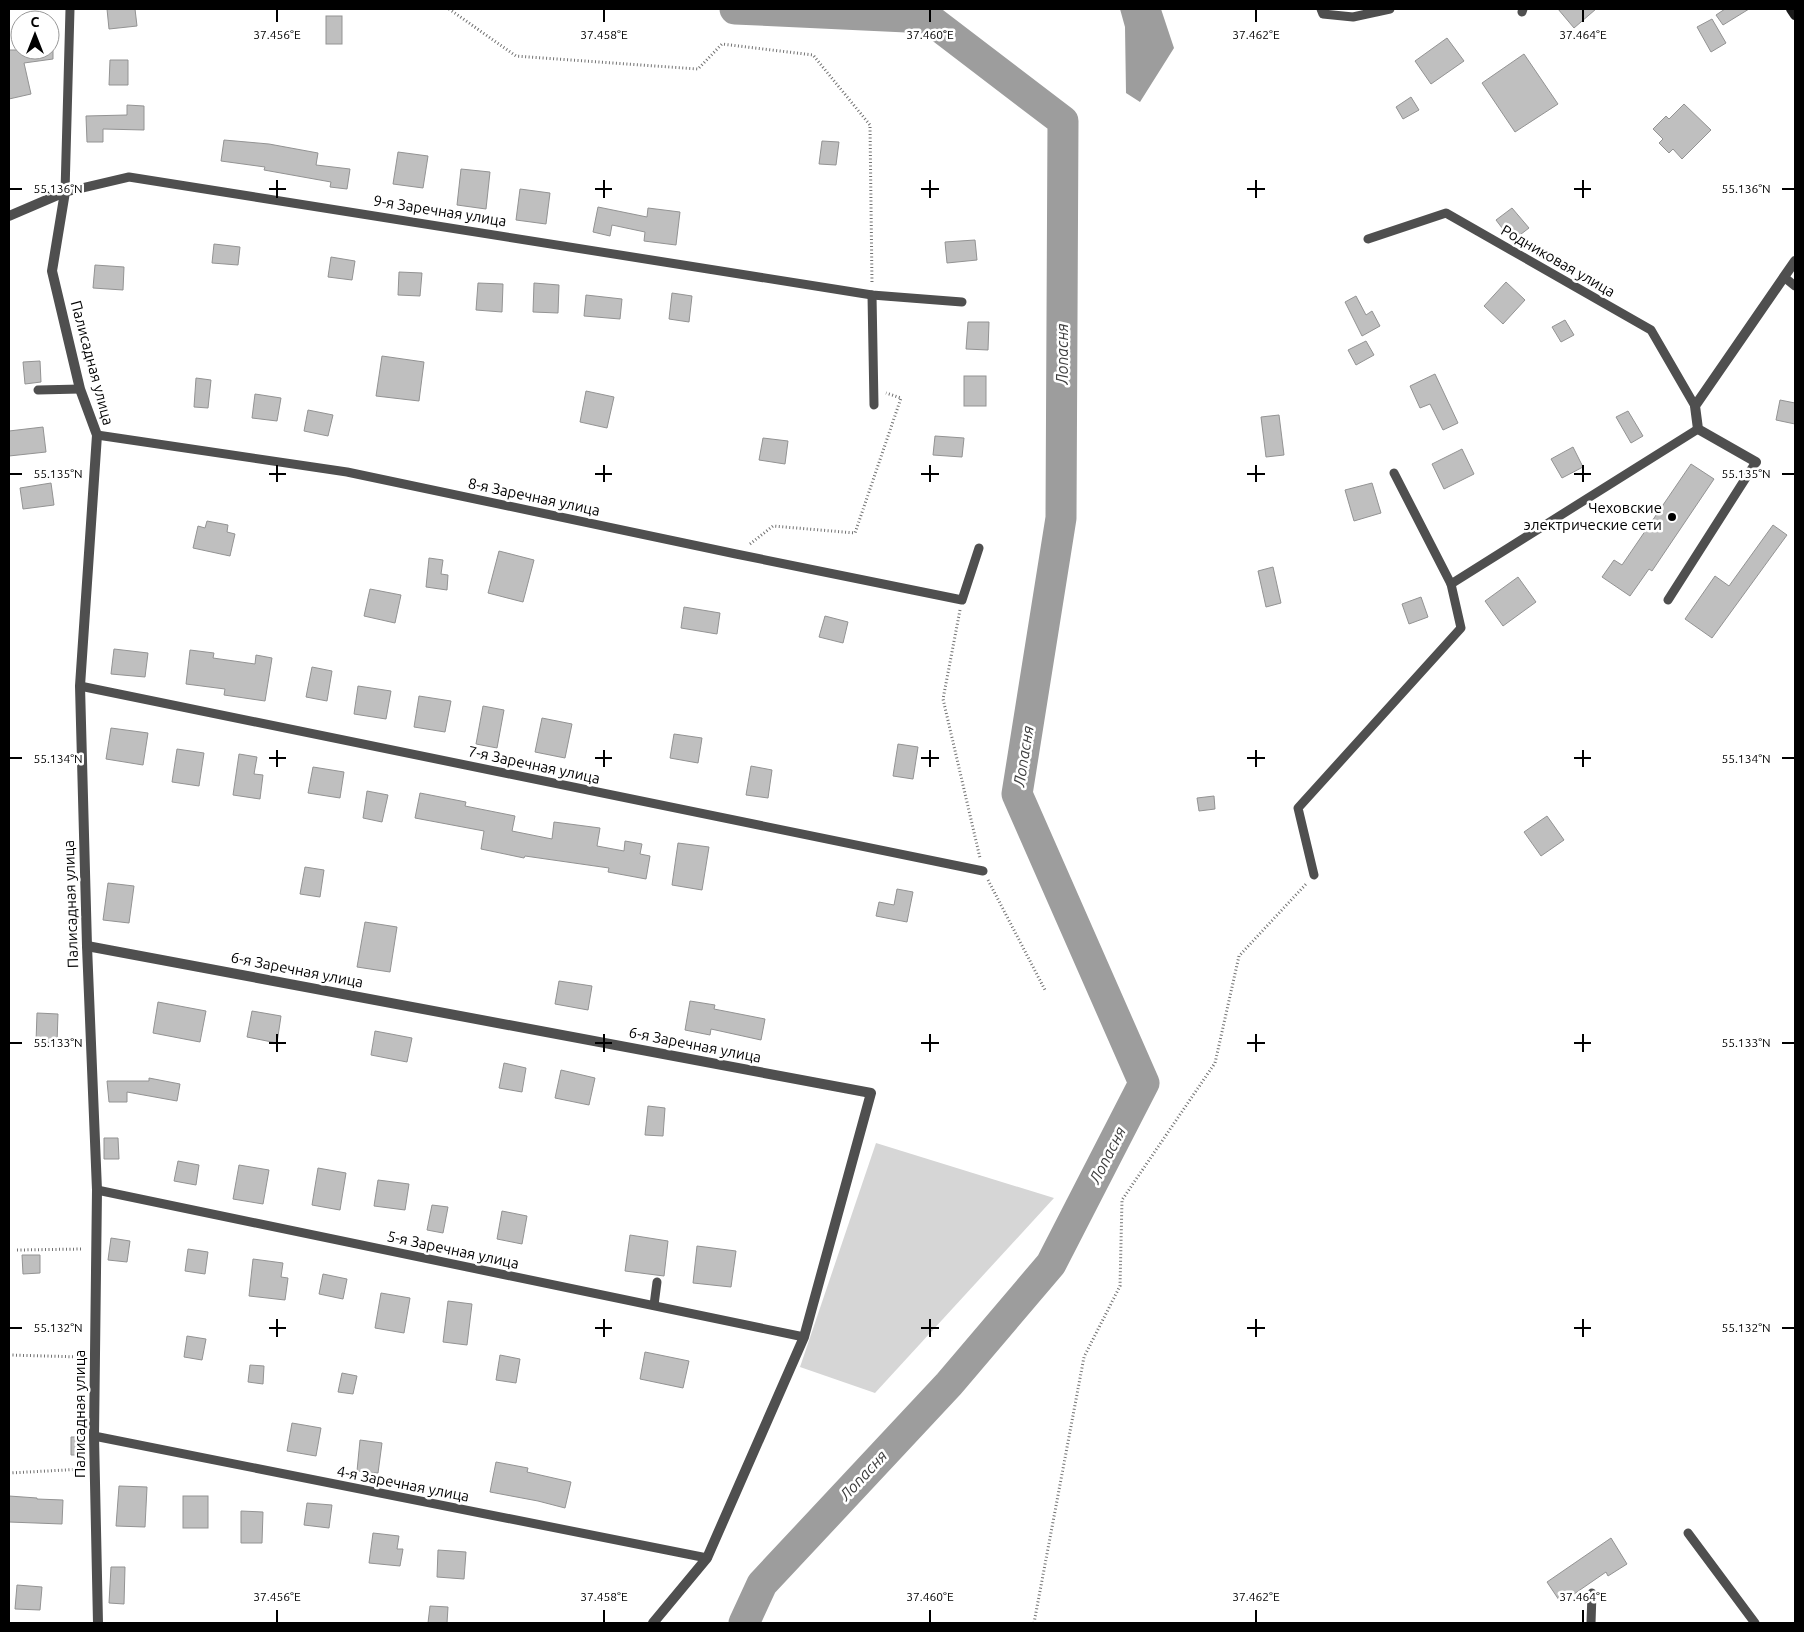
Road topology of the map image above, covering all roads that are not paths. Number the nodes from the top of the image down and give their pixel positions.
1 (70, 9) edge
2 (1321, 9) edge
3 (1390, 9) edge
4 (1791, 9) edge
5 (1795, 15) edge
6 (65, 192) junction
7 (9, 216) edge
8 (1368, 239) dead end
9 (1795, 261) edge
10 (1784, 276) junction
11 (1795, 286) edge
12 (872, 295) junction
13 (962, 302) dead end
14 (80, 389) junction
15 (38, 390) dead end
16 (874, 405) dead end
17 (1695, 406) junction
18 (1698, 429) junction
19 (97, 435) junction
20 (1756, 462) joint
21 (1394, 473) dead end
22 (979, 548) dead end
23 (1450, 584) junction
24 (1668, 600) dead end
25 (80, 686) junction
26 (983, 871) road end
27 (1314, 875) road end
28 (87, 946) junction
29 (97, 1190) junction
30 (657, 1282) dead end
31 (654, 1305) junction
32 (804, 1337) junction
33 (94, 1436) junction
34 (1688, 1532) dead end
35 (707, 1558) junction
36 (1592, 1594) dead end
37 (98, 1623) edge
38 (653, 1623) edge
39 (1591, 1623) edge
40 (1755, 1623) edge

1 - 6 lane
2 - 3 lane
4 - 5 street
6 - 7 street, 9-я Заречная улица
6 - 12 lane, 9-я Заречная улица
6 - 14 street, Палисадная улица
8 - 17 lane, Родниковая улица
9 - 10 street
10 - 11 lane
10 - 17 street
12 - 13 lane, 9-я Заречная улица
12 - 16 lane
14 - 15 lane
14 - 19 street, Палисадная улица
17 - 18 street
18 - 20 street
18 - 23 lane
19 - 22 lane, 8-я Заречная улица
19 - 25 street, Палисадная улица
20 - 24 lane
21 - 23 lane
23 - 27 lane
25 - 26 lane, 7-я Заречная улица
25 - 28 street, Палисадная улица
28 - 29 street, Палисадная улица
28 - 32 street, 6-я Заречная улица
29 - 31 lane, 5-я Заречная улица
29 - 33 street, Палисадная улица
30 - 31 lane
31 - 32 lane, 5-я Заречная улица
32 - 35 street
33 - 35 lane, 4-я Заречная улица
33 - 37 street, Палисадная улица
34 - 40 lane
35 - 38 street
36 - 39 lane

